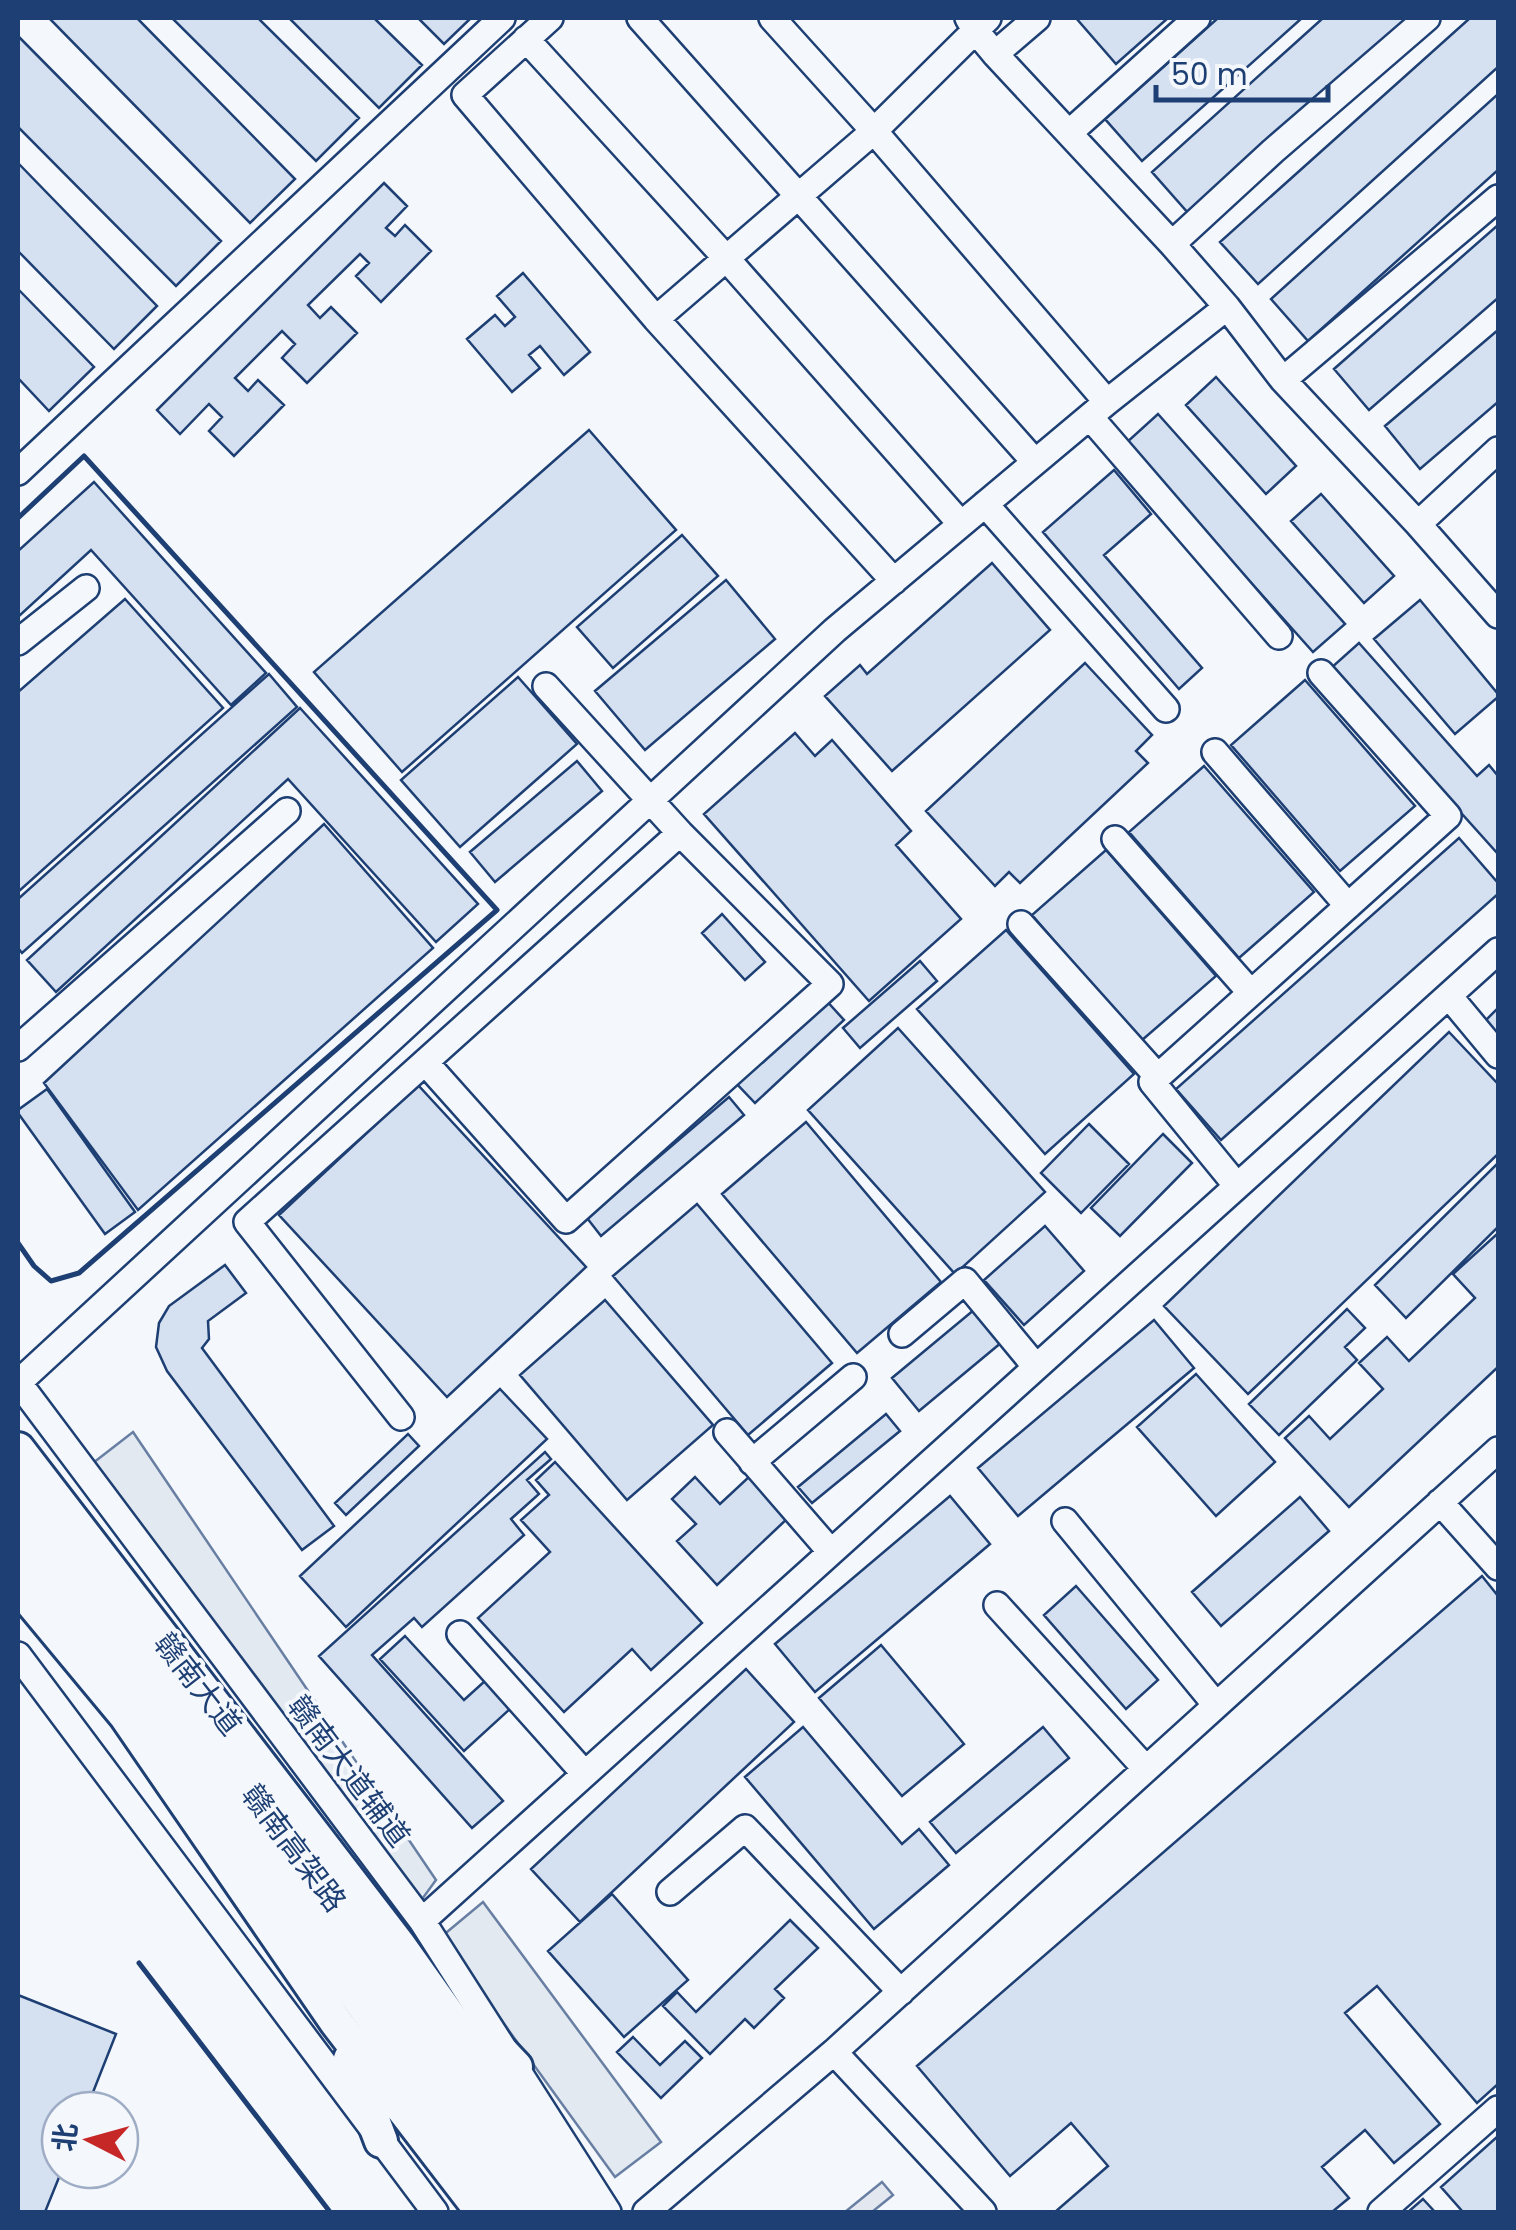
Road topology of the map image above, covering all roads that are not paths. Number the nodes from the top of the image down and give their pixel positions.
1 (502, 18) edge
2 (550, 18) edge
3 (640, 18) edge
4 (772, 18) edge
5 (1036, 18) edge
6 (1197, 18) edge
7 (1428, 18) edge
8 (977, 22) edge
9 (526, 39) junction
10 (995, 54) junction
11 (874, 131) junction
12 (1069, 133) junction
13 (798, 197) junction
14 (1498, 198) edge
15 (1172, 244) junction
16 (726, 258) junction
17 (1226, 307) junction
18 (656, 319) junction
19 (1284, 380) junction
20 (1098, 410) junction
21 (1498, 450) edge
22 (1035, 462) junction
23 (18, 472) edge
24 (985, 504) junction
25 (962, 524) junction
26 (1418, 524) junction
27 (894, 581) junction
28 (86, 588) dead end
29 (1498, 615) edge
30 (1278, 636) dead end
31 (18, 642) edge
32 (1321, 672) dead end
33 (546, 686) dead end
34 (1166, 709) dead end
35 (1215, 752) dead end
36 (650, 800) junction
37 (288, 811) dead end
38 (680, 833) junction
39 (1115, 839) dead end
40 (1348, 906) junction
41 (1021, 924) dead end
42 (1498, 951) edge
43 (1250, 994) junction
44 (1449, 996) junction
45 (18, 1048) edge
46 (1498, 1055) edge
47 (425, 1062) junction
48 (1158, 1077) junction
49 (1237, 1186) junction
50 (902, 1334) dead end
51 (1036, 1368) junction
52 (853, 1378) dead end
53 (18, 1383) edge
54 (401, 1418) dead end
55 (727, 1432) dead end
56 (18, 1448) edge
57 (1498, 1450) edge
58 (752, 1462) junction
59 (18, 1488) edge
60 (1440, 1502) junction
61 (1065, 1521) dead end
62 (18, 1538) edge
63 (831, 1552) junction
64 (1498, 1567) edge
65 (18, 1586) edge
66 (998, 1605) dead end
67 (460, 1634) dead end
68 (18, 1655) edge
69 (1216, 1705) junction
70 (1146, 1769) junction
71 (585, 1774) junction
72 (670, 1892) dead end
73 (410, 1933) junction
74 (901, 1992) junction
75 (336, 2022) junction
76 (834, 2052) junction
77 (516, 2067) joint
78 (1498, 2109) edge
79 (382, 2141) junction
80 (435, 2212) edge
81 (482, 2212) edge
82 (520, 2212) edge
83 (564, 2212) edge
84 (588, 2212) edge
85 (608, 2212) edge
86 (646, 2212) edge
87 (983, 2212) edge
88 (1381, 2212) edge

1 - 23 street
2 - 9 street
3 - 13 street
4 - 11 street
5 - 10 street
6 - 12 street
7 - 15 street
8 - 10 street
8 - 11 street
9 - 16 street
9 - 18 street
10 - 12 street
11 - 13 street
11 - 20 street
12 - 15 street
13 - 16 street
13 - 22 street
14 - 19 street
15 - 17 street
16 - 18 street
16 - 25 street
17 - 19 street
17 - 20 street
18 - 27 street
19 - 26 street
20 - 22 street
20 - 30 street
21 - 26 street
22 - 24 street
24 - 25 street
24 - 34 street
25 - 27 street
26 - 29 street
27 - 36 street
28 - 31 street
32 - 40 street
33 - 36 street
35 - 40 street
36 - 38 street
36 - 53 street
37 - 45 street
38 - 47 street
38 - 47 street
39 - 43 street
40 - 43 street
41 - 48 street
42 - 44 street
43 - 48 street
44 - 46 street
44 - 49 street
47 - 54 street
48 - 49 street
49 - 51 street
50 - 51 street
51 - 63 street
52 - 58 street
53 - 73 street, 赣南大道辅道
55 - 58 street
56 - 73 main road, 赣南大道
57 - 60 street
58 - 63 street
59 - 83 highway, 赣南高架路
60 - 64 street
60 - 69 street
61 - 69 street
62 - 82 highway, 赣南高架路
63 - 71 street
65 - 75 main road
66 - 70 street
67 - 71 street
68 - 79 street
69 - 70 street
70 - 74 street
71 - 73 street
72 - 74 street
73 - 77 main road
73 - 84 main road, 赣南大道
74 - 76 street
75 - 79 main road
75 - 81 main road
76 - 86 street
76 - 87 street
77 - 85 street
78 - 88 street
79 - 80 street

